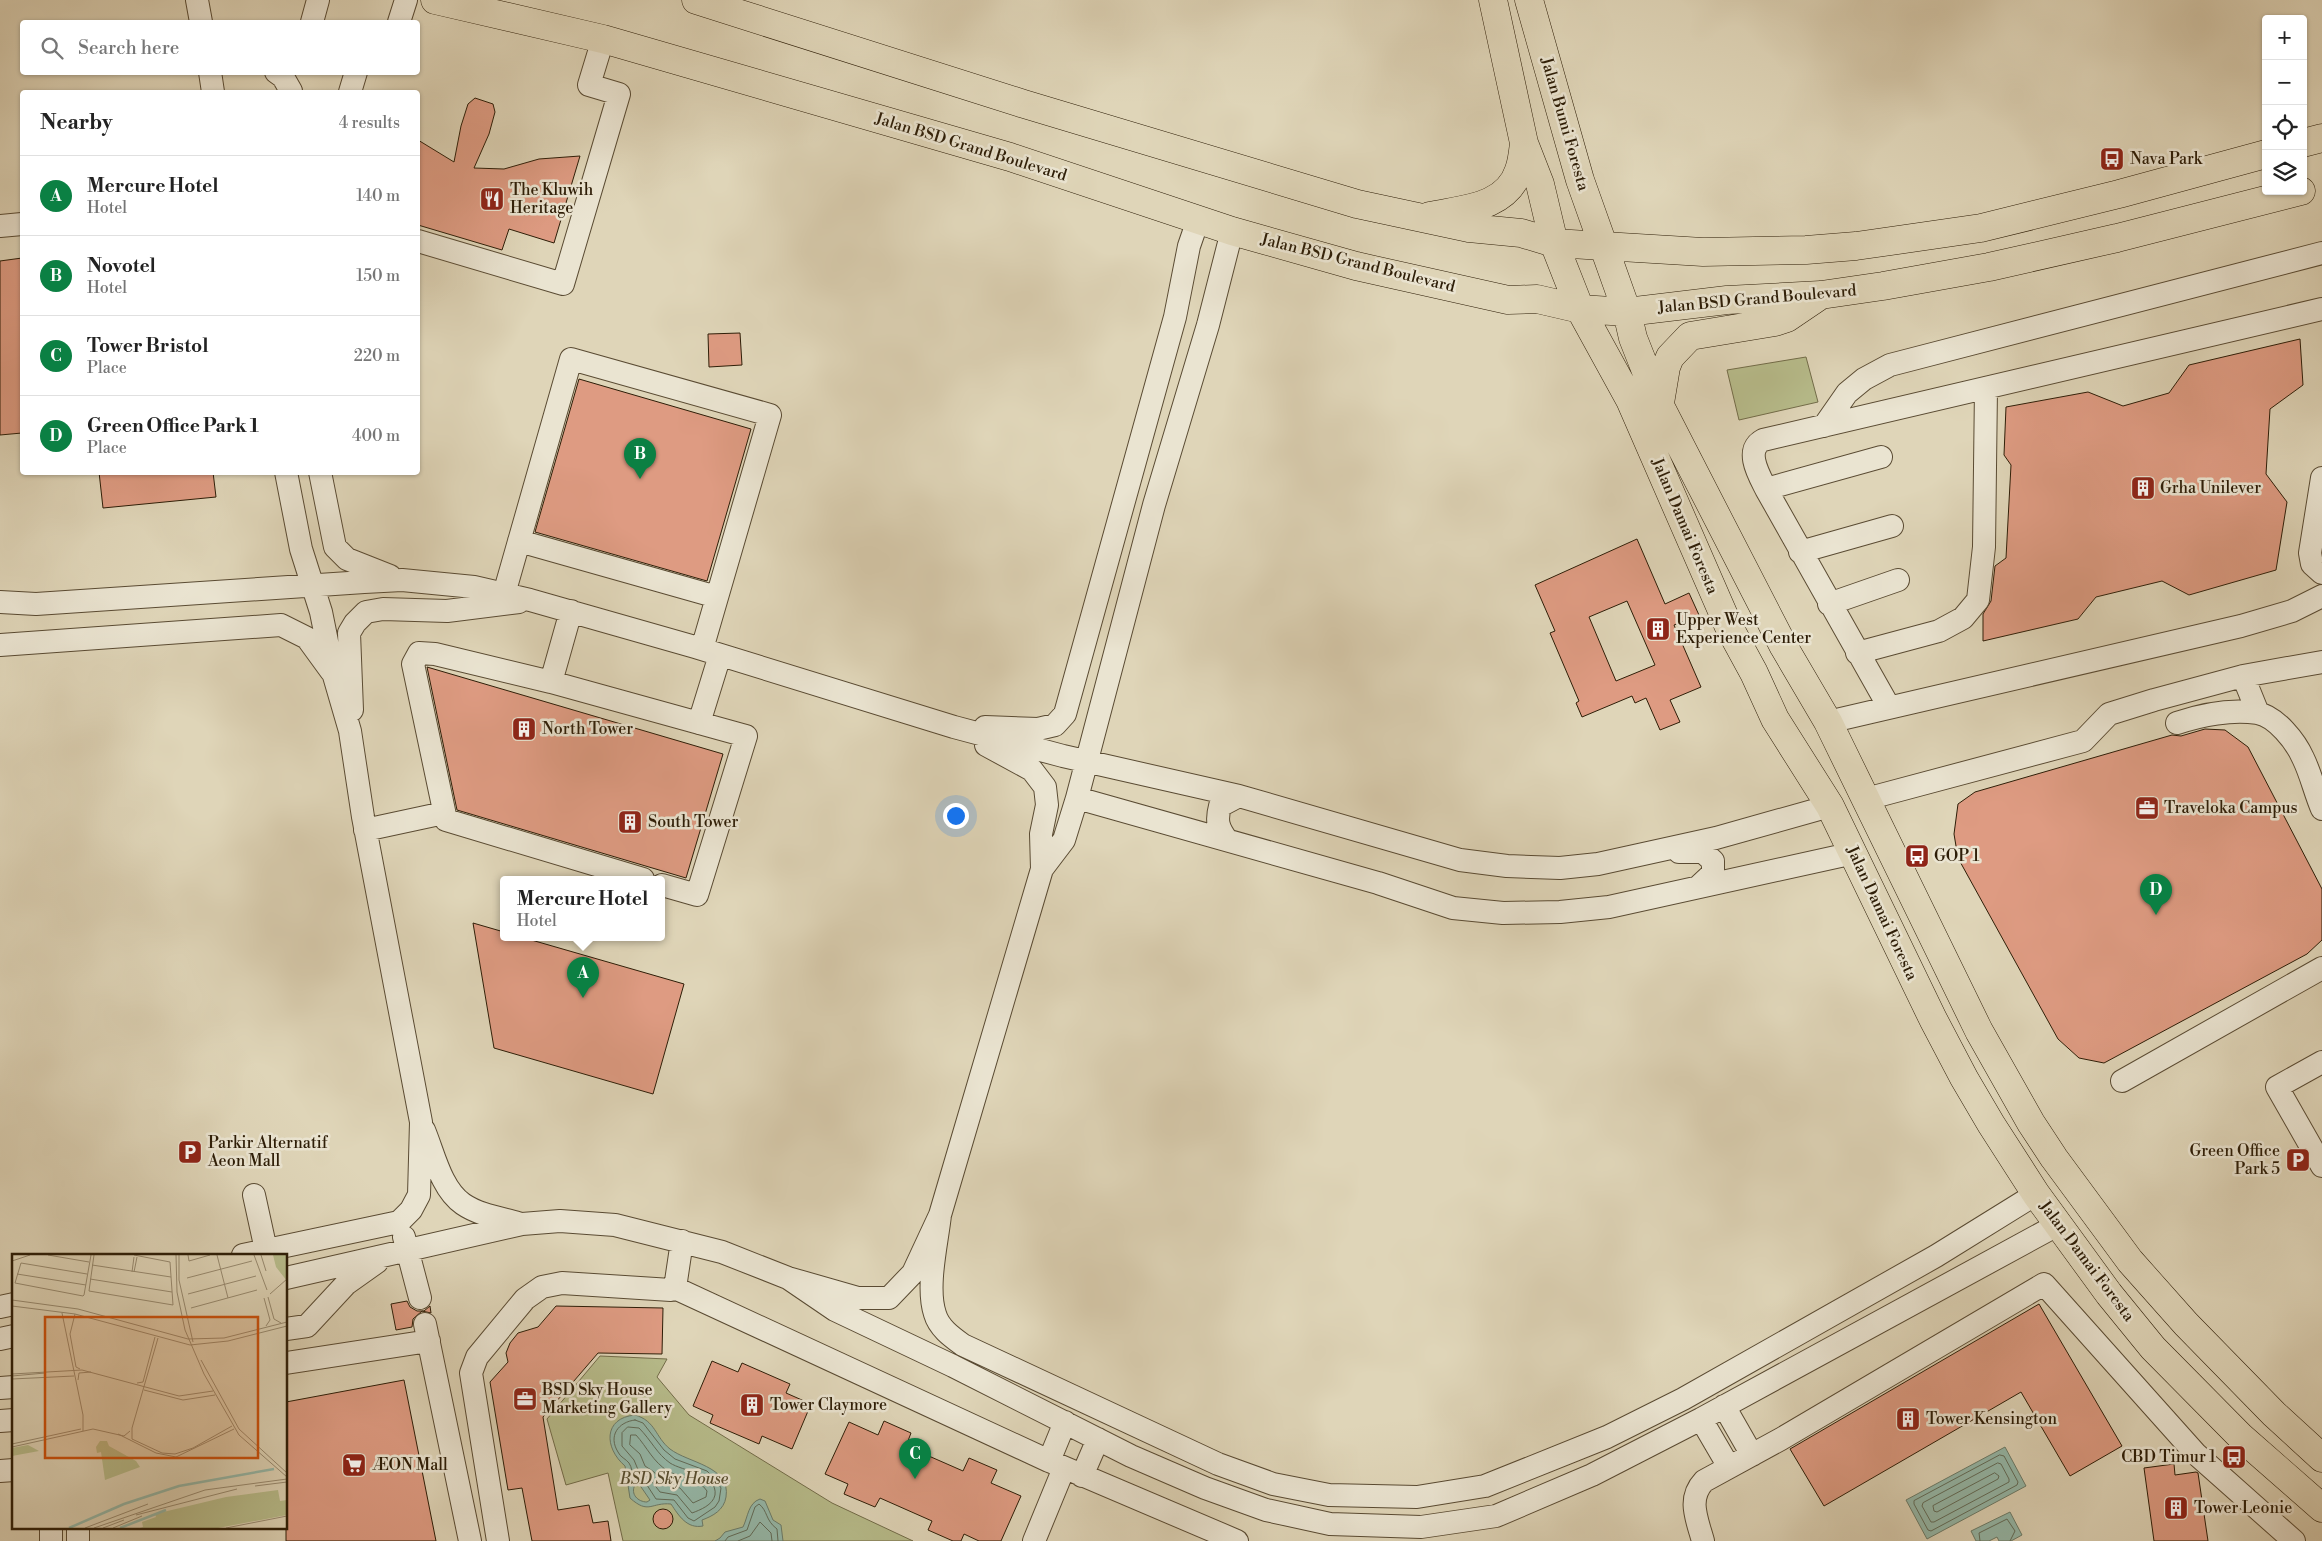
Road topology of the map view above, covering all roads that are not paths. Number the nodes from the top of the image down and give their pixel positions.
1 (197, 0) edge
2 (318, 0) edge
3 (406, 0) edge
4 (435, 0) edge
5 (696, 0) edge
6 (1493, 0) edge
7 (1530, 0) edge
8 (201, 20) edge
9 (313, 20) edge
10 (400, 20) edge
11 (603, 39) junction
12 (280, 75) edge
13 (355, 75) edge
14 (293, 85) edge
15 (351, 90) edge
16 (2322, 138) edge
17 (1524, 143) junction
18 (2307, 143) edge
19 (2262, 155) edge
20 (2322, 186) edge
21 (2307, 190) edge
22 (2286, 195) edge
23 (1419, 219) junction
24 (1198, 220) junction
25 (20, 224) edge
26 (0, 226) edge
27 (1232, 231) junction
28 (420, 242) edge
29 (1554, 243) junction
30 (1604, 247) junction
31 (2322, 253) edge
32 (1821, 295) junction
33 (1580, 309) junction
34 (2322, 309) edge
35 (1627, 312) junction
36 (1175, 317) junction
37 (1208, 325) junction
38 (1986, 388) junction
39 (1659, 404) junction
40 (1824, 426) junction
41 (1881, 457) dead end
42 (287, 475) edge
43 (321, 475) edge
44 (2322, 478) edge
45 (1766, 489) junction
46 (1892, 526) dead end
47 (518, 541) junction
48 (1800, 552) junction
49 (2322, 573) edge
50 (402, 580) junction
51 (1898, 580) dead end
52 (312, 584) junction
53 (504, 594) junction
54 (2322, 596) edge
55 (717, 598) junction
56 (530, 600) junction
57 (0, 602) edge
58 (36, 604) junction
59 (1829, 604) junction
60 (0, 611) edge
61 (571, 611) junction
62 (0, 645) edge
63 (711, 652) junction
64 (1858, 653) junction
65 (2322, 662) edge
66 (334, 676) junction
67 (2243, 676) junction
68 (551, 682) junction
69 (1889, 707) junction
70 (2258, 713) junction
71 (1828, 722) junction
72 (699, 723) junction
73 (2176, 723) dead end
74 (954, 727) junction
75 (350, 731) junction
76 (1085, 761) junction
77 (2315, 770) edge
78 (1239, 796) junction
79 (1077, 798) junction
80 (1866, 799) junction
81 (1830, 806) junction
82 (2322, 809) edge
83 (444, 813) junction
84 (365, 830) junction
85 (1227, 840) junction
86 (1646, 853) junction
87 (1854, 853) junction
88 (1042, 869) junction
89 (633, 876) edge
90 (665, 886) edge
91 (1698, 887) junction
92 (2322, 968) edge
93 (2322, 1062) edge
94 (2122, 1080) dead end
95 (421, 1122) junction
96 (2322, 1166) edge
97 (2036, 1194) junction
98 (254, 1195) dead end
99 (940, 1215) junction
100 (399, 1222) junction
101 (522, 1224) junction
102 (2059, 1224) junction
103 (682, 1241) junction
104 (266, 1250) junction
105 (408, 1252) junction
106 (248, 1254) edge
107 (1936, 1256) junction
108 (384, 1257) junction
109 (288, 1278) edge
110 (788, 1278) junction
111 (1951, 1282) junction
112 (675, 1288) junction
113 (420, 1298) dead end
114 (288, 1329) edge
115 (963, 1345) junction
116 (288, 1363) edge
117 (953, 1366) junction
118 (1724, 1406) junction
119 (1701, 1419) junction
120 (1065, 1422) junction
121 (1098, 1439) junction
122 (1752, 1455) junction
123 (2322, 1458) edge
124 (1729, 1467) junction
125 (1065, 1468) junction
126 (2322, 1508) edge
127 (50, 1528) edge
128 (78, 1528) edge
129 (51, 1541) edge
130 (78, 1541) edge
131 (470, 1541) edge
132 (498, 1541) edge
133 (1034, 1541) edge
134 (1237, 1541) edge
135 (1703, 1541) edge
136 (2294, 1541) edge

1 - 8 street
2 - 9 street
3 - 10 street
4 - 11 main road, Jalan BSD Grand Boulevard
5 - 23 main road
6 - 17 main road
7 - 30 main road, Jalan Bumi Foresta
11 - 24 main road, Jalan BSD Grand Boulevard
11 - 28 street
12 - 14 street
13 - 15 street
16 - 18 main road
17 - 23 main road
17 - 29 main road
19 - 30 main road
20 - 21 main road, Jalan BSD Grand Boulevard
22 - 32 main road, Jalan BSD Grand Boulevard
23 - 29 main road
24 - 27 main road, Jalan BSD Grand Boulevard
24 - 36 street
25 - 26 street
27 - 33 main road, Jalan BSD Grand Boulevard
27 - 37 street
29 - 30 main road
29 - 33 main road, Jalan Damai Foresta
30 - 35 main road, Jalan Damai Foresta
31 - 40 street
32 - 35 main road, Jalan BSD Grand Boulevard
32 - 39 main road
33 - 35 main road, Jalan BSD Grand Boulevard
33 - 81 main road, Jalan Damai Foresta
34 - 38 street
35 - 39 main road, Jalan Damai Foresta
36 - 37 street
36 - 74 street
37 - 76 street
38 - 40 street
38 - 64 street
39 - 71 main road, Jalan Damai Foresta
40 - 45 street
41 - 45 street
42 - 52 street
43 - 50 street
44 - 49 street
45 - 48 street
46 - 48 street
47 - 53 street
47 - 55 street
47 - 55 street
48 - 59 street
50 - 52 street
50 - 53 street
51 - 59 street
52 - 58 street
52 - 66 street
53 - 56 street
54 - 69 street
55 - 63 street
56 - 61 street
56 - 75 street
57 - 58 street
58 - 60 street
59 - 64 street
61 - 63 street
61 - 68 street
62 - 66 street
63 - 72 street
63 - 74 street
64 - 69 street
65 - 67 street
66 - 75 street
67 - 70 street
67 - 80 street
68 - 72 street
68 - 83 street
69 - 71 street
70 - 73 street
70 - 77 street
71 - 80 main road, Jalan Damai Foresta
72 - 90 street
74 - 76 street
74 - 88 street
75 - 84 street
76 - 78 street
76 - 79 street
77 - 82 street
78 - 85 street
78 - 86 street
79 - 85 street
79 - 88 street
80 - 123 main road, Jalan Damai Foresta
81 - 86 street
81 - 87 main road, Jalan Damai Foresta
83 - 84 street
83 - 89 street
84 - 95 street
85 - 91 street
86 - 91 street
87 - 91 street
87 - 97 main road, Jalan Damai Foresta
88 - 99 street
92 - 94 street
93 - 96 street
95 - 100 street
95 - 101 street
97 - 102 main road, Jalan Damai Foresta
97 - 107 street
98 - 104 street
99 - 110 street
99 - 115 street
100 - 104 street
100 - 105 street
101 - 103 street
101 - 105 street
102 - 111 street
102 - 126 main road, Jalan Damai Foresta
103 - 110 street
103 - 112 street
104 - 106 street
105 - 108 street
105 - 113 street
107 - 111 street
107 - 115 street
108 - 109 street
108 - 114 street
110 - 117 street
111 - 118 street
112 - 125 street
112 - 132 street
115 - 117 street
116 - 131 street
117 - 120 street
118 - 119 street
118 - 122 street
119 - 121 street
119 - 124 street
120 - 121 street
120 - 125 street
121 - 125 street
122 - 124 street
122 - 136 street
124 - 135 street
125 - 133 street
125 - 134 street
127 - 129 street
128 - 130 street

